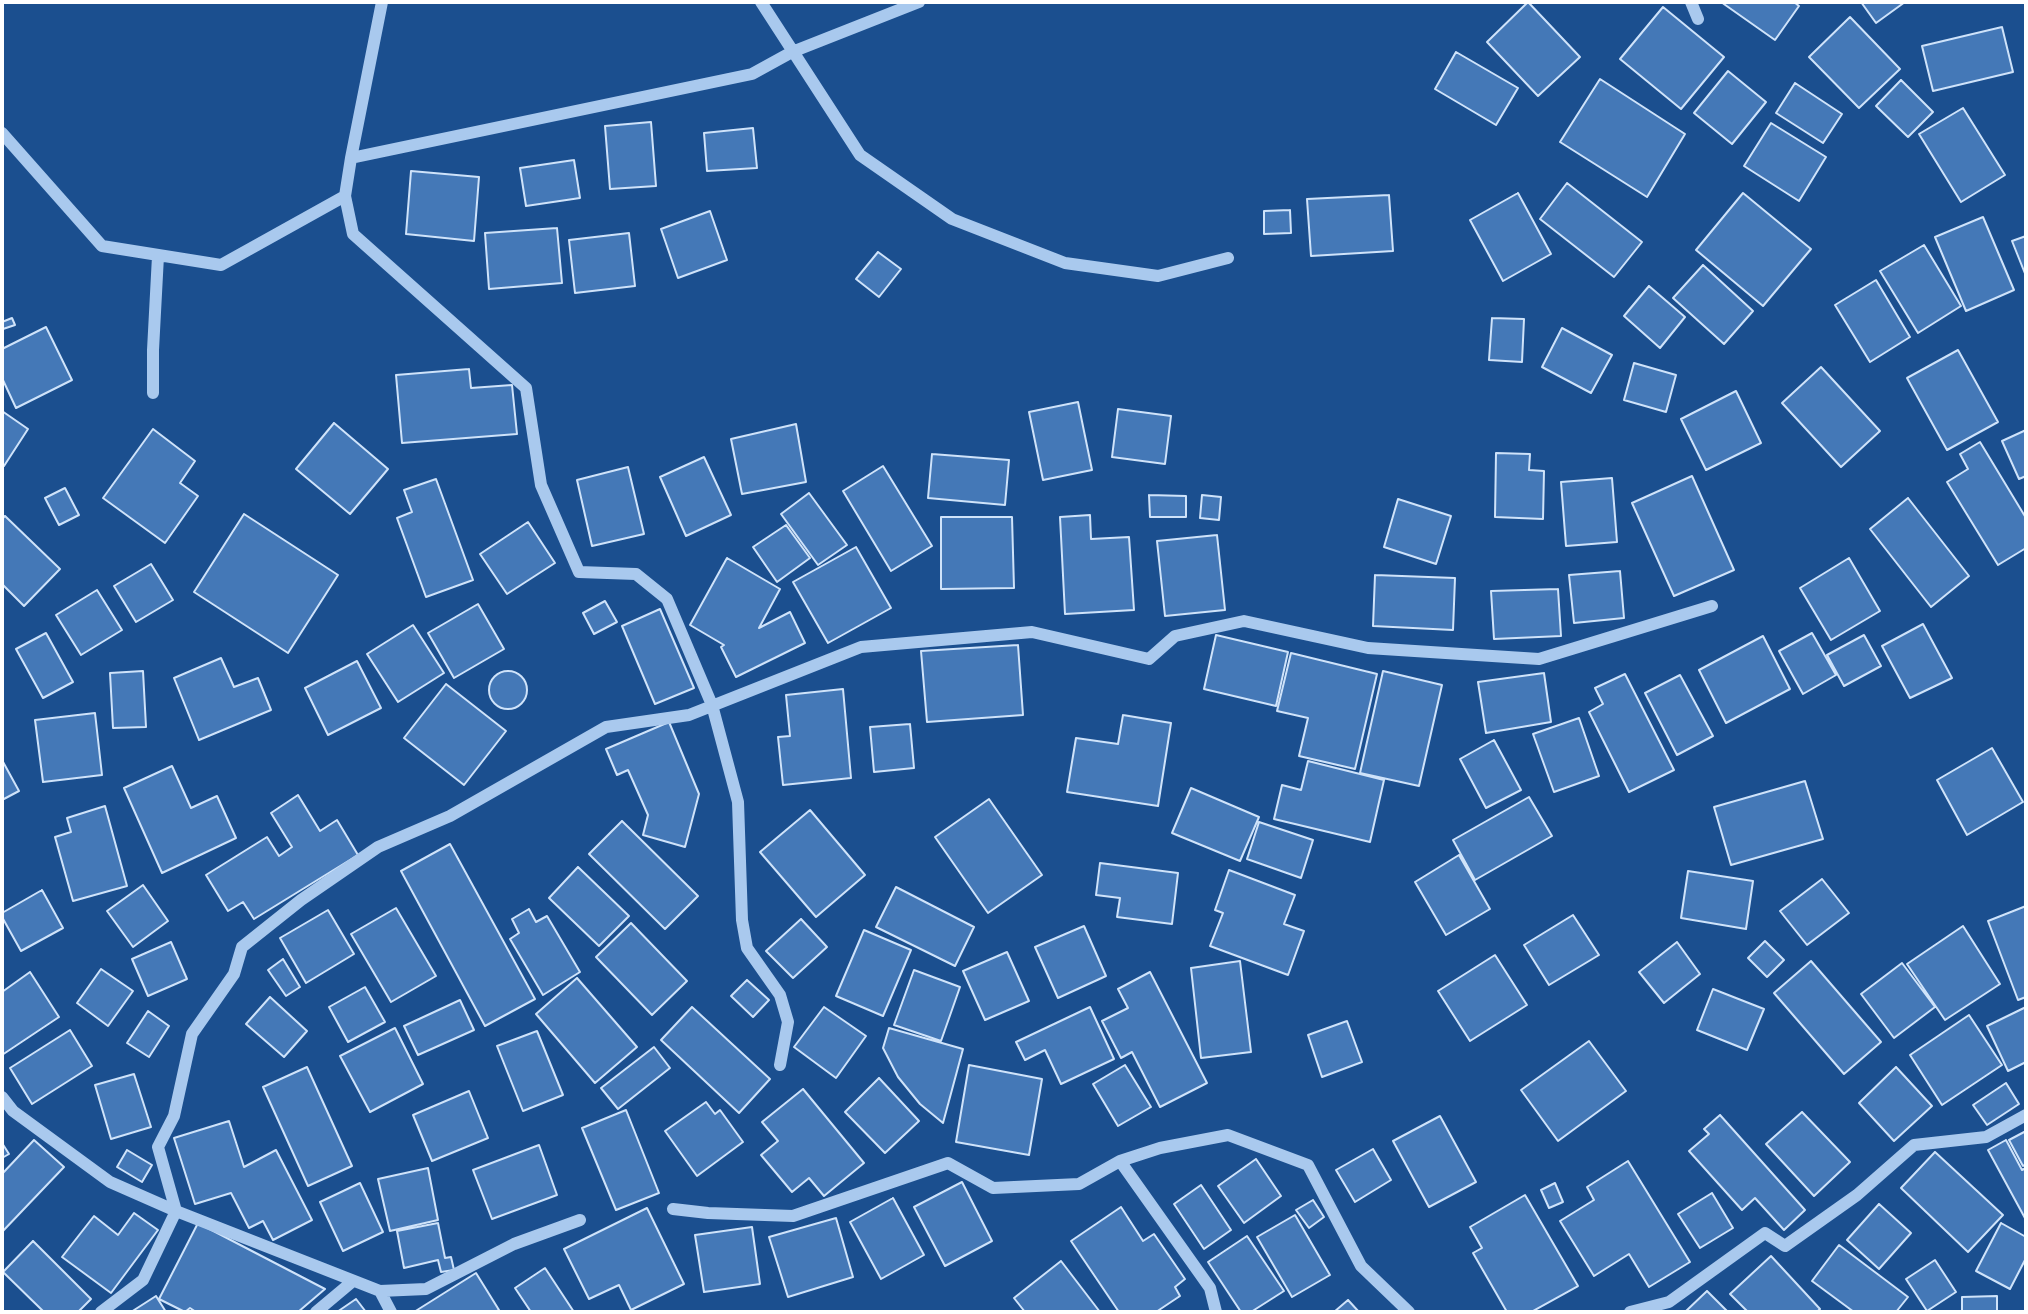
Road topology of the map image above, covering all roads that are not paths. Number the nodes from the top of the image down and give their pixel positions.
1 (382, 2) edge
2 (761, 2) edge
3 (919, 2) edge
4 (1691, 2) edge
5 (887, 8) edge
6 (1698, 19) dead end
7 (792, 52) junction
8 (2, 133) edge
9 (351, 158) junction
10 (345, 197) junction
11 (159, 256) junction
12 (1228, 258) dead end
13 (153, 393) dead end
14 (1712, 606) dead end
15 (712, 705) junction
16 (780, 1065) dead end
17 (2, 1097) edge
18 (2026, 1115) edge
19 (1120, 1161) junction
20 (673, 1209) dead end
21 (176, 1211) junction
22 (580, 1220) dead end
23 (353, 1281) junction
24 (380, 1291) junction
25 (101, 1312) edge
26 (316, 1312) edge
27 (391, 1312) edge
28 (1216, 1312) edge
29 (1409, 1312) edge
30 (1630, 1312) edge

1 - 9 street
2 - 7 street
3 - 5 street
4 - 6 street
5 - 7 street
7 - 9 street
7 - 12 street
8 - 11 street
9 - 10 street
10 - 11 street
10 - 15 street
11 - 13 street
14 - 15 street
15 - 16 street
15 - 21 street
17 - 21 street
18 - 30 street
19 - 20 street
19 - 28 street
19 - 29 street
21 - 23 street
21 - 25 street
22 - 24 street
23 - 24 street
23 - 26 street
24 - 27 street

